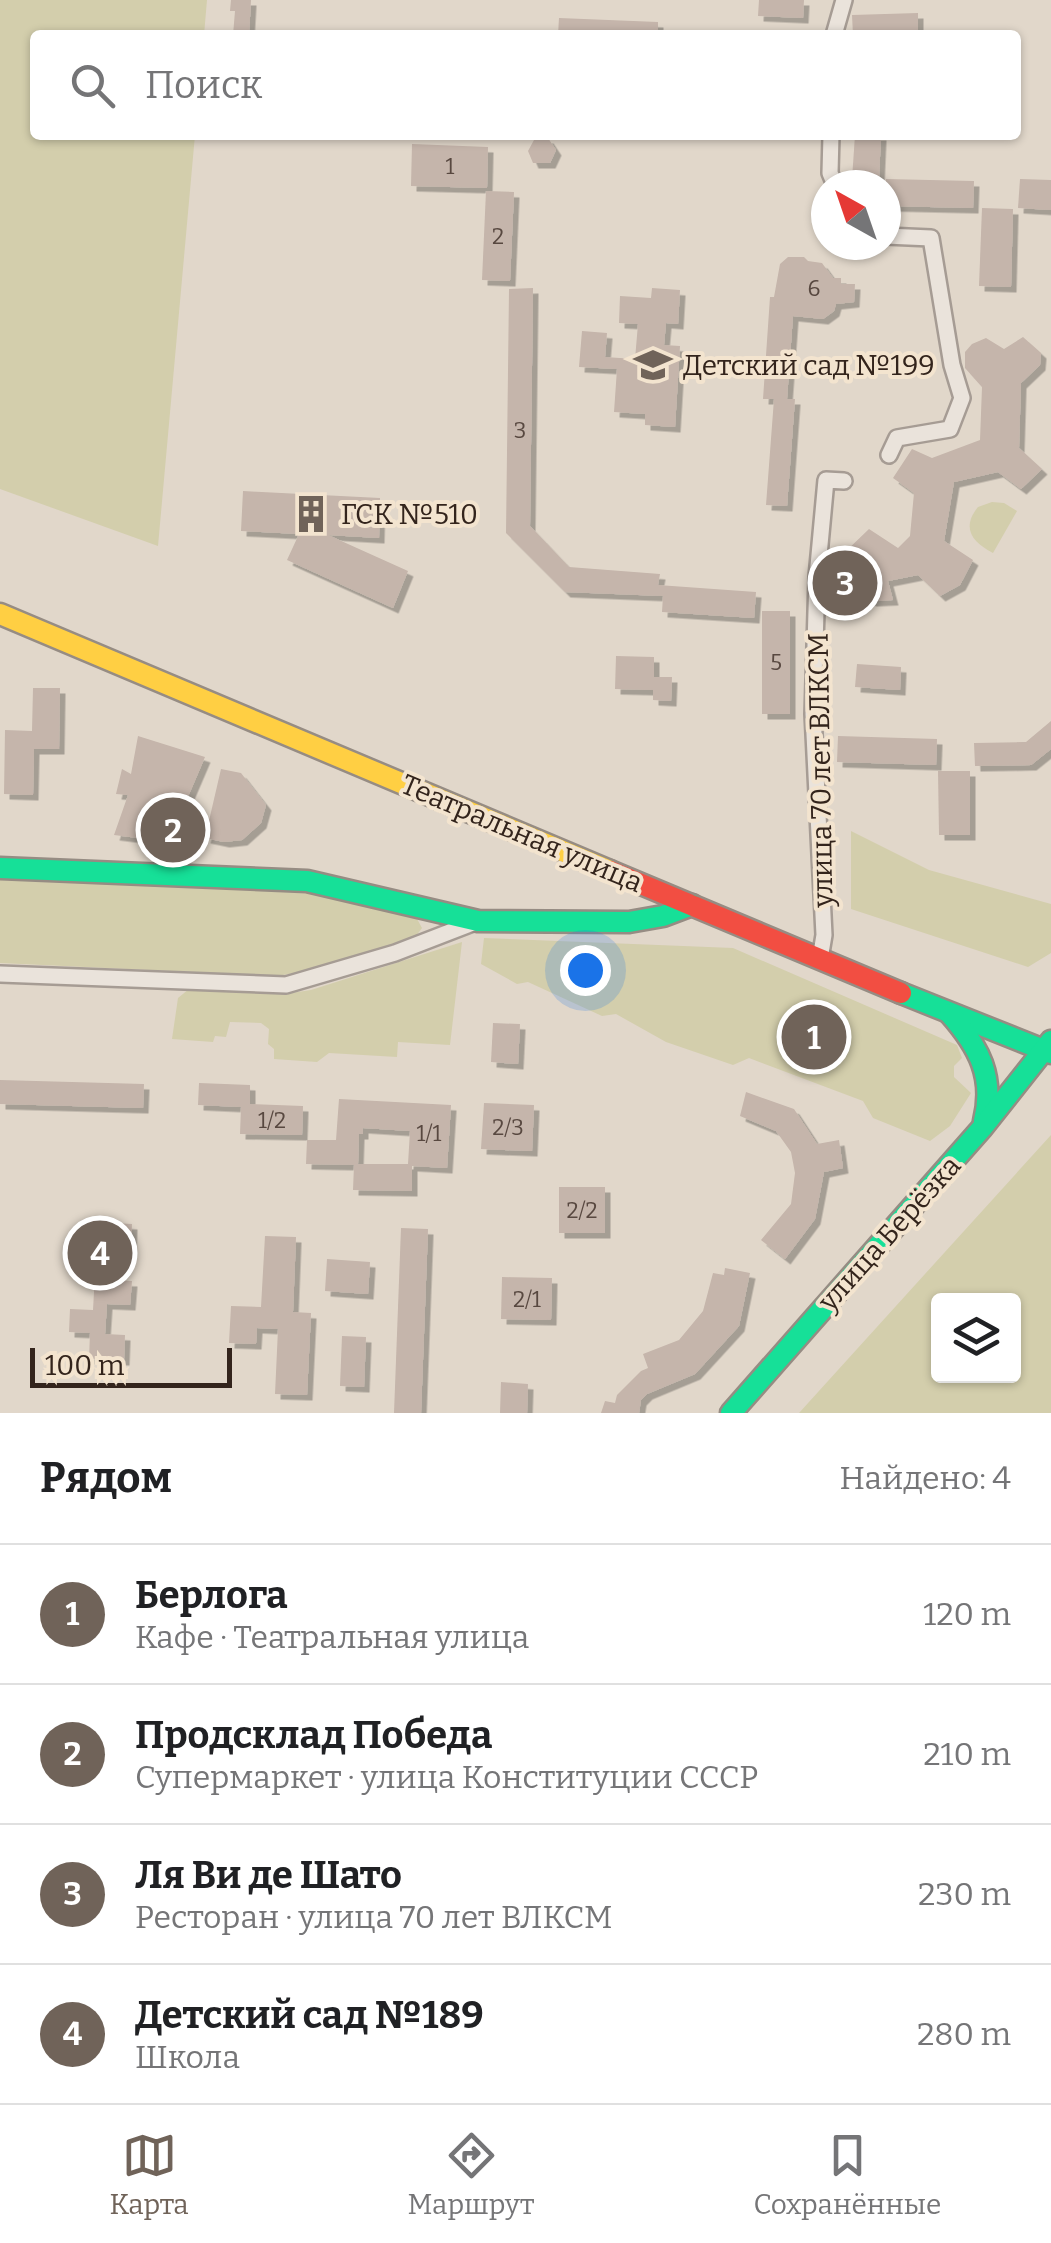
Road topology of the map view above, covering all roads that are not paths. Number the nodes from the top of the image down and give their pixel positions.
1 (844, 0) edge
2 (835, 30) edge
3 (832, 140) edge
4 (830, 170) edge
5 (901, 237) edge
6 (889, 455) dead end
7 (844, 482) dead end
8 (0, 614) edge
9 (0, 868) edge
10 (692, 905) junction
11 (478, 921) junction
12 (820, 960) junction
13 (0, 974) edge
14 (950, 1014) junction
15 (1049, 1048) edge
16 (982, 1128) junction
17 (731, 1413) edge

1 - 2 street
3 - 4 street
5 - 6 street
7 - 12 street, улица 70 лет ВЛКСМ
8 - 10 main road, Театральная улица
9 - 11 main road
10 - 11 main road
10 - 12 main road, Театральная улица
11 - 13 street
12 - 14 main road, Театральная улица
14 - 15 main road, Театральная улица
14 - 16 main road
15 - 16 main road, улица Берёзка
16 - 17 main road, улица Берёзка

